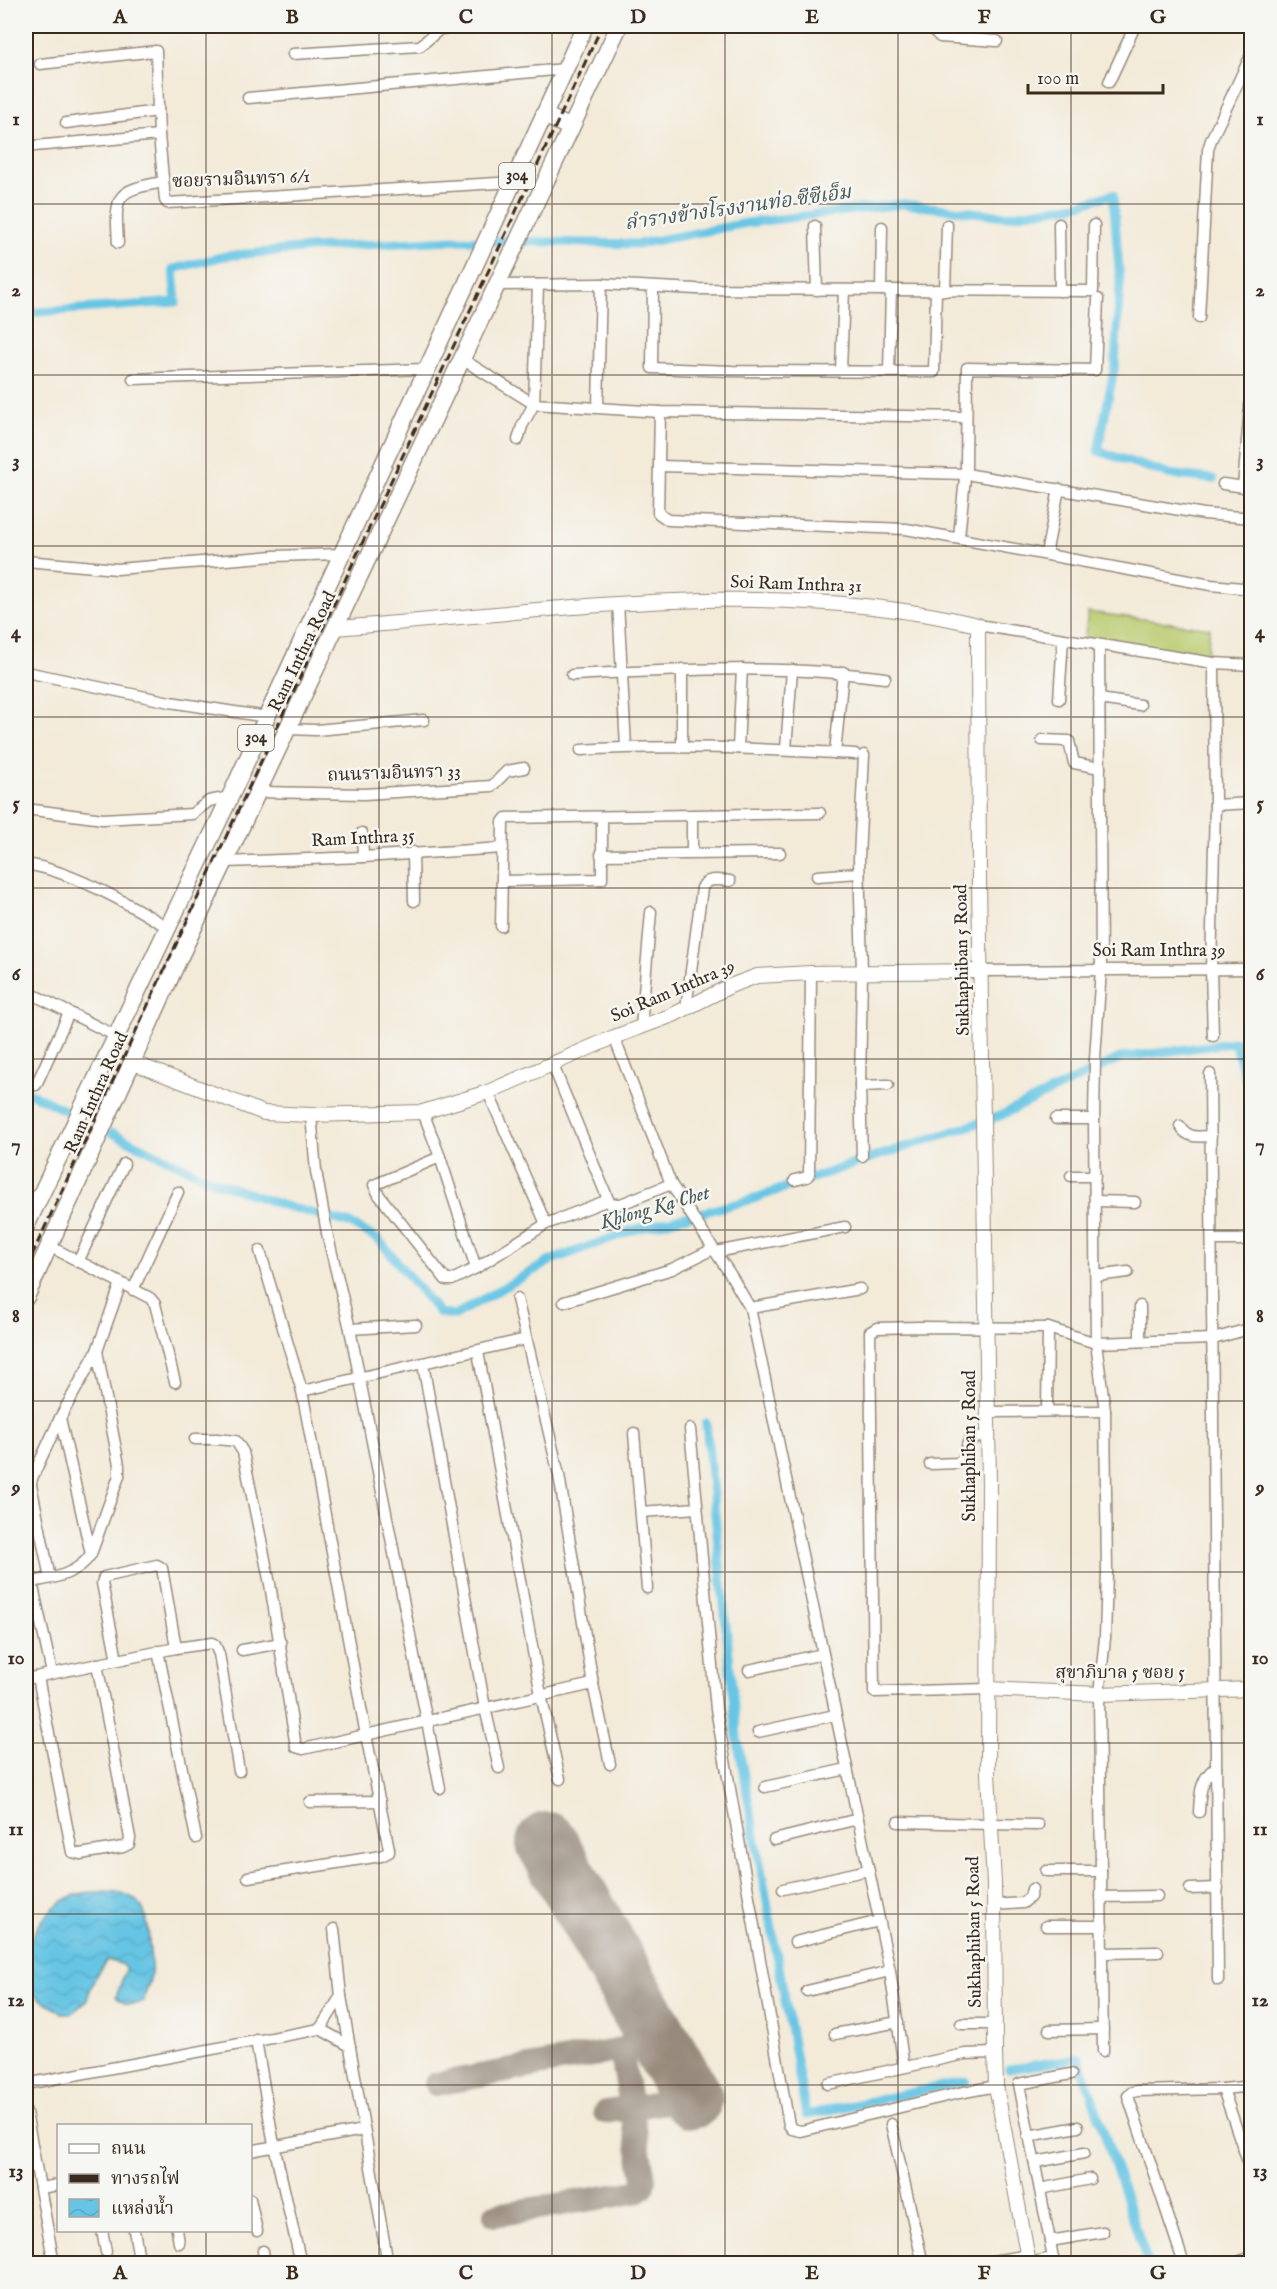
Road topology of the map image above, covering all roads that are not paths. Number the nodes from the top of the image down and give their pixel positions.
1 (477, 26) edge
2 (585, 26) edge
3 (619, 26) edge
4 (938, 26) edge
5 (1135, 26) edge
6 (997, 41) dead end
7 (1251, 53) edge
8 (293, 54) dead end
9 (39, 64) dead end
10 (565, 69) junction
11 (1108, 82) dead end
12 (248, 99) dead end
13 (158, 111) junction
14 (544, 115) junction
15 (66, 123) dead end
16 (571, 128) junction
17 (159, 135) junction
18 (34, 146) dead end
19 (524, 158) junction
20 (552, 168) junction
21 (163, 182) junction
22 (514, 182) junction
23 (947, 225) dead end
24 (1059, 225) dead end
25 (1094, 225) dead end
26 (815, 226) dead end
27 (882, 227) dead end
28 (118, 243) dead end
29 (601, 284) junction
30 (497, 285) junction
31 (538, 285) junction
32 (653, 288) junction
33 (817, 290) junction
34 (844, 290) junction
35 (886, 290) junction
36 (941, 290) junction
37 (1060, 291) junction
38 (1098, 299) dead end
39 (1199, 318) dead end
40 (462, 359) junction
41 (426, 369) junction
42 (841, 370) junction
43 (889, 371) junction
44 (133, 380) dead end
45 (1251, 383) edge
46 (534, 404) junction
47 (598, 407) junction
48 (660, 412) junction
49 (966, 417) junction
50 (518, 440) dead end
51 (659, 466) junction
52 (966, 474) junction
53 (1223, 484) dead end
54 (1247, 487) edge
55 (1059, 489) junction
56 (1251, 518) edge
57 (959, 537) junction
58 (340, 554) junction
59 (1047, 554) junction
60 (26, 561) edge
61 (1251, 589) edge
62 (618, 603) junction
63 (978, 625) junction
64 (336, 628) junction
65 (1063, 639) junction
66 (1099, 645) junction
67 (1214, 663) junction
68 (1251, 665) edge
69 (682, 669) junction
70 (742, 669) junction
71 (792, 670) junction
72 (26, 672) edge
73 (843, 672) junction
74 (622, 673) junction
75 (572, 675) dead end
76 (885, 678) dead end
77 (1059, 699) dead end
78 (1099, 699) junction
79 (1140, 705) dead end
80 (267, 717) junction
81 (424, 720) dead end
82 (288, 729) junction
83 (1042, 740) dead end
84 (626, 747) junction
85 (682, 747) junction
86 (738, 747) junction
87 (786, 749) junction
88 (581, 750) dead end
89 (835, 753) junction
90 (524, 768) dead end
91 (1100, 768) junction
92 (259, 792) junction
93 (230, 797) junction
94 (1251, 803) edge
95 (1215, 806) junction
96 (26, 808) edge
97 (820, 813) dead end
98 (692, 816) junction
99 (602, 818) junction
100 (362, 833) dead end
101 (503, 848) junction
102 (413, 852) junction
103 (780, 853) dead end
104 (692, 854) junction
105 (601, 855) junction
106 (363, 857) junction
107 (225, 862) junction
108 (26, 864) edge
109 (859, 873) junction
110 (817, 876) dead end
111 (502, 881) junction
112 (730, 881) dead end
113 (414, 901) dead end
114 (651, 912) dead end
115 (501, 926) dead end
116 (167, 927) junction
117 (1101, 969) junction
118 (1251, 969) edge
119 (1211, 970) junction
120 (981, 971) junction
121 (862, 972) junction
122 (811, 973) junction
123 (26, 991) edge
124 (686, 1008) junction
125 (69, 1012) junction
126 (640, 1027) junction
127 (116, 1036) junction
128 (615, 1036) junction
129 (1213, 1036) dead end
130 (131, 1062) junction
131 (552, 1063) junction
132 (1210, 1074) dead end
133 (36, 1085) dead end
134 (888, 1085) dead end
135 (860, 1086) junction
136 (488, 1092) junction
137 (423, 1112) junction
138 (311, 1115) junction
139 (1056, 1119) dead end
140 (1094, 1119) junction
141 (1180, 1126) dead end
142 (1211, 1136) junction
143 (862, 1156) dead end
144 (440, 1157) junction
145 (124, 1164) dead end
146 (1071, 1176) dead end
147 (1095, 1176) junction
148 (795, 1180) dead end
149 (671, 1184) junction
150 (178, 1192) dead end
151 (608, 1200) junction
152 (1095, 1202) junction
153 (1135, 1202) dead end
154 (546, 1224) junction
155 (26, 1226) edge
156 (845, 1227) dead end
157 (1212, 1240) junction
158 (1251, 1240) edge
159 (49, 1246) junction
160 (714, 1250) junction
161 (260, 1251) dead end
162 (78, 1262) junction
163 (476, 1268) junction
164 (1128, 1272) dead end
165 (1096, 1276) junction
166 (121, 1283) junction
167 (860, 1289) dead end
168 (133, 1290) junction
169 (26, 1297) edge
170 (517, 1299) dead end
171 (564, 1302) dead end
172 (1140, 1306) dead end
173 (750, 1308) junction
174 (416, 1325) dead end
175 (988, 1326) junction
176 (1048, 1328) junction
177 (1251, 1328) edge
178 (350, 1329) junction
179 (526, 1339) junction
180 (1213, 1339) junction
181 (1140, 1341) junction
182 (1096, 1343) junction
183 (97, 1352) junction
184 (478, 1352) junction
185 (423, 1364) junction
186 (360, 1379) junction
187 (175, 1382) dead end
188 (302, 1390) junction
189 (1047, 1411) junction
190 (1105, 1411) junction
191 (987, 1412) junction
192 (60, 1418) junction
193 (690, 1429) dead end
194 (634, 1434) dead end
195 (987, 1435) junction
196 (195, 1439) dead end
197 (930, 1464) dead end
198 (30, 1478) edge
199 (26, 1497) edge
200 (697, 1508) junction
201 (641, 1512) junction
202 (91, 1554) junction
203 (26, 1555) edge
204 (50, 1578) junction
205 (28, 1583) edge
206 (647, 1588) dead end
207 (280, 1643) junction
208 (176, 1648) junction
209 (242, 1650) dead end
210 (158, 1651) junction
211 (823, 1654) junction
212 (117, 1660) junction
213 (97, 1664) junction
214 (749, 1670) dead end
215 (52, 1674) junction
216 (38, 1677) junction
217 (26, 1679) edge
218 (593, 1684) junction
219 (988, 1689) junction
220 (1216, 1689) junction
221 (1251, 1689) edge
222 (1099, 1694) junction
223 (542, 1695) junction
224 (485, 1708) junction
225 (835, 1715) junction
226 (425, 1721) junction
227 (758, 1732) dead end
228 (366, 1736) junction
229 (610, 1764) dead end
230 (1216, 1767) junction
231 (499, 1768) dead end
232 (847, 1769) junction
233 (239, 1771) dead end
234 (560, 1779) dead end
235 (765, 1787) dead end
236 (440, 1788) dead end
237 (380, 1801) junction
238 (310, 1802) dead end
239 (1199, 1812) dead end
240 (858, 1819) junction
241 (898, 1822) dead end
242 (990, 1825) junction
243 (1038, 1826) dead end
244 (196, 1838) dead end
245 (774, 1840) dead end
246 (868, 1870) junction
247 (1046, 1871) dead end
248 (1101, 1871) junction
249 (248, 1877) dead end
250 (1218, 1888) junction
251 (783, 1889) dead end
252 (1032, 1889) dead end
253 (1190, 1889) dead end
254 (1157, 1896) dead end
255 (1101, 1897) junction
256 (994, 1905) junction
257 (879, 1921) junction
258 (1046, 1926) dead end
259 (1102, 1926) junction
260 (334, 1929) dead end
261 (795, 1942) dead end
262 (1158, 1952) dead end
263 (1102, 1953) junction
264 (890, 1971) junction
265 (1218, 1980) dead end
266 (807, 1991) dead end
267 (341, 1996) junction
268 (898, 2022) junction
269 (962, 2024) dead end
270 (994, 2024) junction
271 (320, 2029) junction
272 (1103, 2029) junction
273 (1049, 2030) dead end
274 (835, 2034) dead end
275 (256, 2040) junction
276 (350, 2046) junction
277 (1103, 2051) dead end
278 (994, 2053) junction
279 (904, 2067) junction
280 (1071, 2074) dead end
281 (26, 2084) edge
282 (828, 2084) dead end
283 (996, 2086) junction
284 (1251, 2086) edge
285 (1223, 2089) junction
286 (26, 2112) edge
287 (891, 2124) dead end
288 (1078, 2127) dead end
289 (363, 2130) junction
290 (1028, 2136) junction
291 (274, 2145) junction
292 (252, 2150) edge
293 (1084, 2153) dead end
294 (1036, 2162) junction
295 (1251, 2174) edge
296 (1090, 2179) dead end
297 (57, 2185) edge
298 (40, 2188) junction
299 (1040, 2189) junction
300 (252, 2208) edge
301 (257, 2231) dead end
302 (102, 2232) edge
303 (134, 2232) edge
304 (177, 2232) edge
305 (1103, 2232) dead end
306 (1050, 2241) junction
307 (179, 2243) dead end
308 (262, 2251) dead end
309 (106, 2253) dead end
310 (138, 2253) dead end
311 (1251, 2257) edge
312 (1029, 2260) edge
313 (1000, 2261) edge
314 (1054, 2261) edge
315 (54, 2264) edge
316 (265, 2264) edge
317 (301, 2264) edge
318 (388, 2264) edge
319 (923, 2264) edge
320 (975, 2264) edge
321 (1184, 2264) edge
322 (1232, 2264) edge

1 - 8 street
2 - 10 main road, Ram Inthra Road / 304
3 - 16 main road, Ram Inthra Road / 304
4 - 6 street
5 - 11 street
7 - 39 street
9 - 13 street, ซอยรามอินทรา 6/1
10 - 12 street
10 - 14 main road, Ram Inthra Road / 304
13 - 15 street
13 - 17 street, ซอยรามอินทรา 6/1
14 - 16 main road
14 - 19 main road, Ram Inthra Road / 304
16 - 20 main road, Ram Inthra Road / 304
17 - 18 street
17 - 21 street, ซอยรามอินทรา 6/1
19 - 20 main road
19 - 22 main road, Ram Inthra Road / 304
20 - 30 main road, Ram Inthra Road / 304
21 - 22 street, ซอยรามอินทรา 6/1
21 - 28 street
22 - 41 main road, Ram Inthra Road / 304
23 - 36 street
24 - 37 street
25 - 37 street
26 - 33 street
27 - 35 street
29 - 31 street
29 - 32 street
29 - 47 street
30 - 31 street
30 - 40 main road, Ram Inthra Road / 304
31 - 46 street
32 - 33 street
32 - 42 street
33 - 34 street
34 - 35 street
34 - 42 street
35 - 36 street
35 - 43 street
36 - 37 street
36 - 43 street
38 - 49 street
40 - 46 street
40 - 64 main road, Ram Inthra Road / 304
41 - 44 street
41 - 58 main road, Ram Inthra Road / 304
42 - 43 street
45 - 54 street
46 - 47 street
46 - 50 street
47 - 48 street
48 - 49 street
48 - 51 street
49 - 52 street
51 - 52 street
51 - 57 street
52 - 55 street
52 - 57 street
53 - 54 street
55 - 56 street
55 - 59 street
57 - 59 street
58 - 60 street
58 - 80 main road, Ram Inthra Road / 304
59 - 61 street
62 - 63 street, Soi Ram Inthra 31
62 - 64 street, Soi Ram Inthra 31
62 - 74 street
63 - 65 street, Soi Ram Inthra 31
63 - 120 street, Sukhaphiban 5 Road
64 - 82 main road, Ram Inthra Road / 304
65 - 66 street, Soi Ram Inthra 31
65 - 77 street
66 - 67 street, Soi Ram Inthra 31
66 - 78 street
67 - 68 street, Soi Ram Inthra 31
67 - 95 street
69 - 70 street
69 - 74 street
69 - 85 street
70 - 71 street
70 - 86 street
71 - 73 street
71 - 87 street
72 - 80 street
73 - 76 street
73 - 89 street
74 - 75 street
74 - 84 street
78 - 79 street
78 - 91 street
80 - 93 main road, Ram Inthra Road / 304
81 - 82 street
82 - 92 main road, Ram Inthra Road / 304
83 - 91 street
84 - 85 street
84 - 88 street
85 - 86 street
86 - 87 street
87 - 89 street
89 - 109 street
90 - 92 street, ถนนรามอินทรา 33
91 - 117 street
92 - 107 main road, Ram Inthra Road / 304
93 - 96 street
93 - 116 main road, Ram Inthra Road / 304
94 - 95 street
95 - 119 street
97 - 98 street
98 - 99 street
98 - 104 street
99 - 101 street
99 - 105 street
100 - 106 street
101 - 102 street, Ram Inthra 35
101 - 111 street
102 - 106 street, Ram Inthra 35
102 - 113 street
103 - 104 street
104 - 105 street
105 - 111 street
106 - 107 street, Ram Inthra 35
107 - 130 main road, Ram Inthra Road / 304
108 - 116 street
109 - 110 street
109 - 121 street
111 - 115 street
112 - 124 street
114 - 126 street
116 - 127 main road, Ram Inthra Road / 304
117 - 119 street, Soi Ram Inthra 39
117 - 120 street, Soi Ram Inthra 39
117 - 140 street
118 - 119 street, Soi Ram Inthra 39
119 - 129 street
120 - 121 street, Soi Ram Inthra 39
120 - 175 street, Sukhaphiban 5 Road
121 - 122 street, Soi Ram Inthra 39
121 - 135 street
122 - 124 street, Soi Ram Inthra 39
122 - 148 street
123 - 125 street
124 - 126 street, Soi Ram Inthra 39
125 - 127 street
125 - 133 street
126 - 128 street, Soi Ram Inthra 39
127 - 155 main road, Ram Inthra Road / 304
128 - 131 street, Soi Ram Inthra 39
128 - 149 street
130 - 138 street, Soi Ram Inthra 39
130 - 159 main road, Ram Inthra Road / 304
131 - 136 street, Soi Ram Inthra 39
131 - 151 street
132 - 142 street
134 - 135 street
135 - 143 street
136 - 137 street, Soi Ram Inthra 39
136 - 154 street
137 - 138 street, Soi Ram Inthra 39
137 - 144 street
138 - 178 street
139 - 140 street
140 - 147 street
141 - 142 street
142 - 157 street
144 - 163 street
144 - 163 street
145 - 162 street
146 - 147 street
147 - 152 street
149 - 151 street
149 - 160 street
150 - 168 street
151 - 154 street
152 - 153 street
152 - 165 street
154 - 163 street
156 - 160 street
157 - 158 street
157 - 180 street
159 - 162 street
159 - 169 main road, Ram Inthra Road / 304
160 - 171 street
160 - 173 street
161 - 188 street
162 - 166 street
164 - 165 street
165 - 182 street
166 - 168 street
166 - 183 street
167 - 173 street
168 - 187 street
170 - 179 street
172 - 181 street
173 - 211 street
174 - 178 street
175 - 176 street
175 - 191 street, Sukhaphiban 5 Road
175 - 219 street
176 - 182 street
176 - 189 street
177 - 180 street
178 - 186 street
179 - 184 street
179 - 218 street
180 - 181 street
180 - 220 street
181 - 182 street
182 - 190 street
183 - 192 street
183 - 202 street
184 - 185 street
184 - 223 street
185 - 186 street
185 - 224 street
186 - 188 street
186 - 226 street
188 - 228 street
189 - 190 street
189 - 191 street
190 - 222 street
191 - 195 street, Sukhaphiban 5 Road
192 - 198 street
192 - 202 street
193 - 200 street
194 - 201 street
195 - 197 street
195 - 219 street, Sukhaphiban 5 Road
196 - 207 street
198 - 199 street
198 - 204 street
200 - 201 street
200 - 283 street
201 - 206 street
202 - 204 street
203 - 205 street
204 - 205 street
205 - 215 street
207 - 209 street
207 - 228 street
208 - 210 street
208 - 212 street
208 - 233 street
210 - 212 street
210 - 244 street
211 - 214 street
211 - 225 street
212 - 213 street
213 - 215 street
213 - 216 street
215 - 216 street
216 - 217 street
218 - 223 street
218 - 229 street
219 - 222 street, สุขาภิบาล 5 ซอย 5
219 - 242 street, Sukhaphiban 5 Road
220 - 221 street, สุขาภิบาล 5 ซอย 5
220 - 222 street, สุขาภิบาล 5 ซอย 5
220 - 230 street
222 - 248 street
223 - 224 street
223 - 234 street
224 - 226 street
224 - 231 street
225 - 227 street
225 - 232 street
226 - 228 street
226 - 236 street
228 - 237 street
230 - 239 street
230 - 250 street
232 - 235 street
232 - 240 street
237 - 238 street
237 - 249 street
240 - 245 street
240 - 246 street
241 - 242 street
242 - 243 street
242 - 256 street, Sukhaphiban 5 Road
246 - 251 street
246 - 257 street
247 - 248 street
248 - 255 street
250 - 253 street
250 - 265 street
252 - 256 street
254 - 255 street
255 - 259 street
256 - 270 street, Sukhaphiban 5 Road
257 - 261 street
257 - 264 street
258 - 259 street
259 - 263 street
260 - 267 street
262 - 263 street
263 - 272 street
264 - 266 street
264 - 268 street
267 - 271 street
267 - 276 street
268 - 274 street
268 - 279 street
269 - 270 street
270 - 278 street, Sukhaphiban 5 Road
271 - 275 street
271 - 276 street
272 - 273 street
272 - 277 street
275 - 281 street
275 - 291 street
276 - 289 street
278 - 279 street
278 - 283 street, Sukhaphiban 5 Road
279 - 282 street
280 - 290 street
283 - 312 street, Sukhaphiban 5 Road
284 - 285 street
285 - 295 street
285 - 321 street
286 - 298 street
287 - 319 street
288 - 290 street
289 - 291 street
289 - 318 street
290 - 294 street
291 - 292 street
291 - 317 street
293 - 294 street
294 - 299 street
296 - 299 street
297 - 298 street
298 - 315 street
299 - 306 street
300 - 301 street
302 - 309 street
303 - 310 street
304 - 307 street
305 - 306 street
306 - 314 street
308 - 316 street
311 - 322 street
312 - 313 street
312 - 314 street
313 - 320 street

